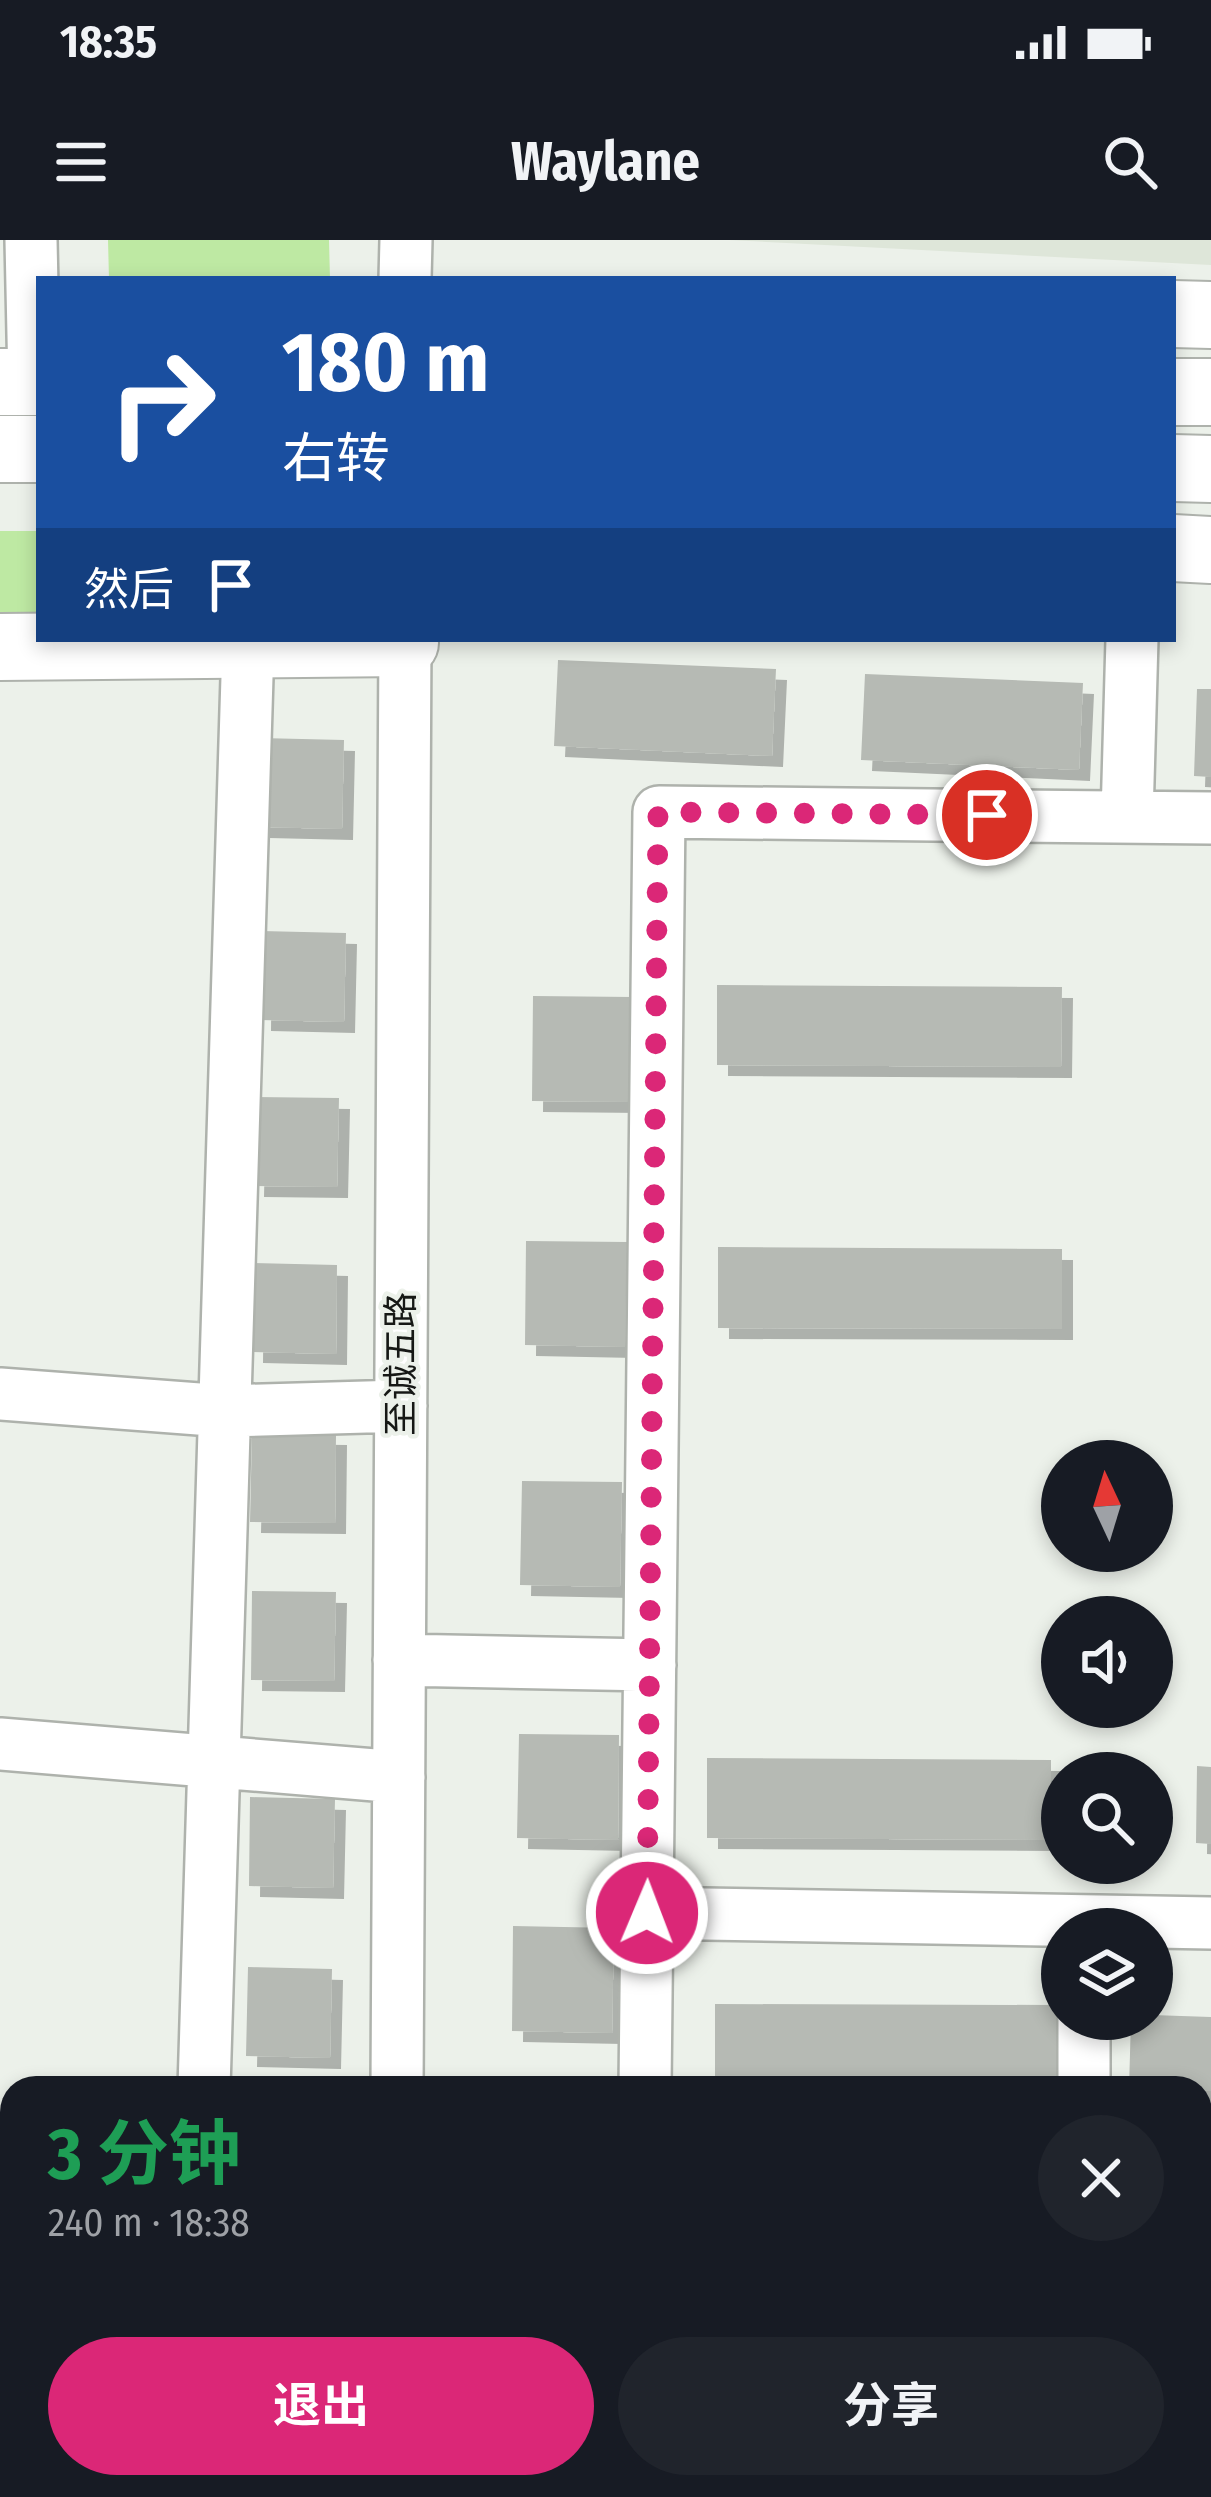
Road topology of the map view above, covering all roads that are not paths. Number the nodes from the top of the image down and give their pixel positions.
1 (31, 240) edge
2 (406, 240) edge
3 (405, 276) edge
4 (1176, 314) edge
5 (1211, 315) edge
6 (24, 382) edge
7 (1176, 392) edge
8 (1211, 392) edge
9 (0, 449) edge
10 (36, 449) edge
11 (1176, 467) edge
12 (1211, 469) edge
13 (1176, 548) edge
14 (1211, 550) edge
15 (353, 642) edge
16 (405, 642) edge
17 (1132, 642) edge
18 (248, 644) junction
19 (0, 647) edge
20 (1127, 817) junction
21 (1211, 818) edge
22 (0, 1394) edge
23 (400, 1406) junction
24 (225, 1411) junction
25 (399, 1660) junction
26 (650, 1665) junction
27 (0, 1744) edge
28 (214, 1762) junction
29 (398, 1777) junction
30 (647, 1913) junction
31 (1211, 1923) edge
32 (1041, 1924) edge
33 (1173, 1924) edge
34 (1084, 2040) edge
35 (204, 2076) edge
36 (397, 2076) edge
37 (645, 2076) edge
38 (1084, 2076) edge

1 - 6 street
2 - 3 street
4 - 5 main road
7 - 8 main road
9 - 10 main road
11 - 12 main road
13 - 14 main road
15 - 18 main road
16 - 23 street, 至诚五路
17 - 20 street
18 - 19 main road
18 - 24 street
20 - 21 street
20 - 26 street
22 - 24 street
23 - 24 street
23 - 25 street, 至诚五路
24 - 28 street
25 - 26 street
25 - 29 street, 至诚五路
26 - 30 street
27 - 28 street
28 - 29 street
28 - 35 street
29 - 36 street, 至诚五路
30 - 32 street
30 - 37 street
31 - 33 street
34 - 38 street

